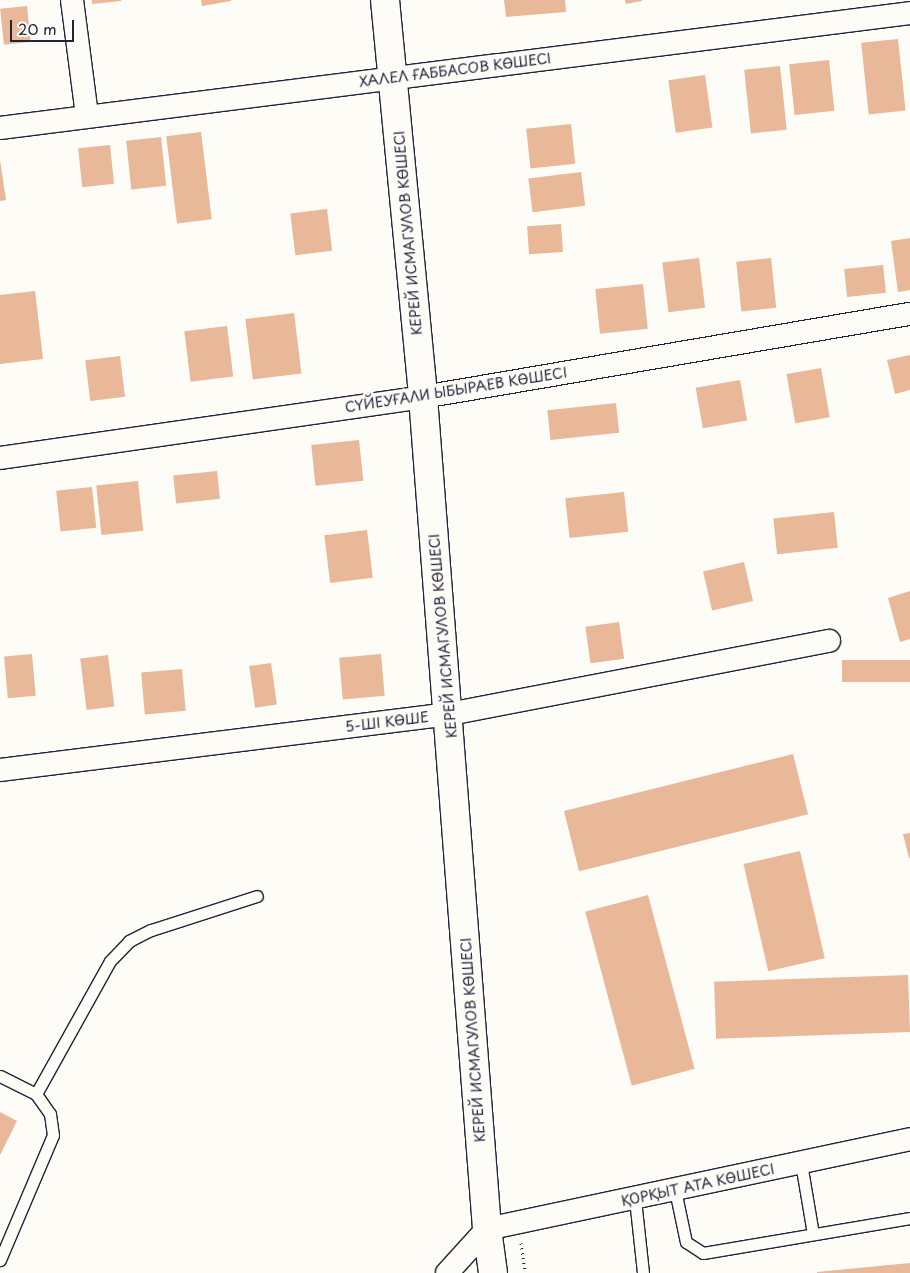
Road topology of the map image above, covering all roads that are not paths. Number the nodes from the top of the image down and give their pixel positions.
1 (72, 0) edge
2 (385, 0) edge
3 (910, 13) edge
4 (393, 78) junction
5 (87, 116) junction
6 (0, 128) edge
7 (910, 314) edge
8 (423, 396) junction
9 (0, 458) edge
10 (829, 641) dead end
11 (449, 714) junction
12 (0, 770) edge
13 (257, 896) dead end
14 (0, 1076) edge
15 (36, 1094) junction
16 (910, 1139) edge
17 (801, 1163) junction
18 (675, 1190) junction
19 (635, 1199) junction
20 (910, 1218) edge
21 (487, 1229) junction
22 (813, 1234) junction
23 (0, 1260) edge
24 (447, 1273) edge
25 (493, 1273) edge
26 (643, 1273) edge

1 - 5 street
2 - 4 street, КЕРЕЙ ИСМАГУЛОВ КӨШЕСІ
3 - 4 street, ХАЛЕЛ ҒАББАСОВ КӨШЕСІ
4 - 5 street, ХАЛЕЛ ҒАББАСОВ КӨШЕСІ
4 - 8 street, КЕРЕЙ ИСМАГУЛОВ КӨШЕСІ
5 - 6 street, ХАЛЕЛ ҒАББАСОВ КӨШЕСІ
7 - 8 street, СҮЙЕУҒАЛИ ЫБЫРАЕВ КӨШЕСI
8 - 9 street, СҮЙЕУҒАЛИ ЫБЫРАЕВ КӨШЕСI
8 - 11 street, КЕРЕЙ ИСМАГУЛОВ КӨШЕСІ
10 - 11 street, 5-ШI КӨШЕ
11 - 12 street, 5-ШI КӨШЕ
11 - 21 street, КЕРЕЙ ИСМАГУЛОВ КӨШЕСІ
13 - 15 lane
14 - 15 lane
15 - 23 lane
16 - 17 street, ҚОРҚЫТ АТА КӨШЕСI
17 - 18 street, ҚОРҚЫТ АТА КӨШЕСI
17 - 22 lane
18 - 19 street, ҚОРҚЫТ АТА КӨШЕСI
18 - 22 lane
19 - 21 street, ҚОРҚЫТ АТА КӨШЕСI
19 - 26 lane
20 - 22 lane
21 - 24 street
21 - 25 street, КЕРЕЙ ИСМАГУЛОВ КӨШЕСІ

